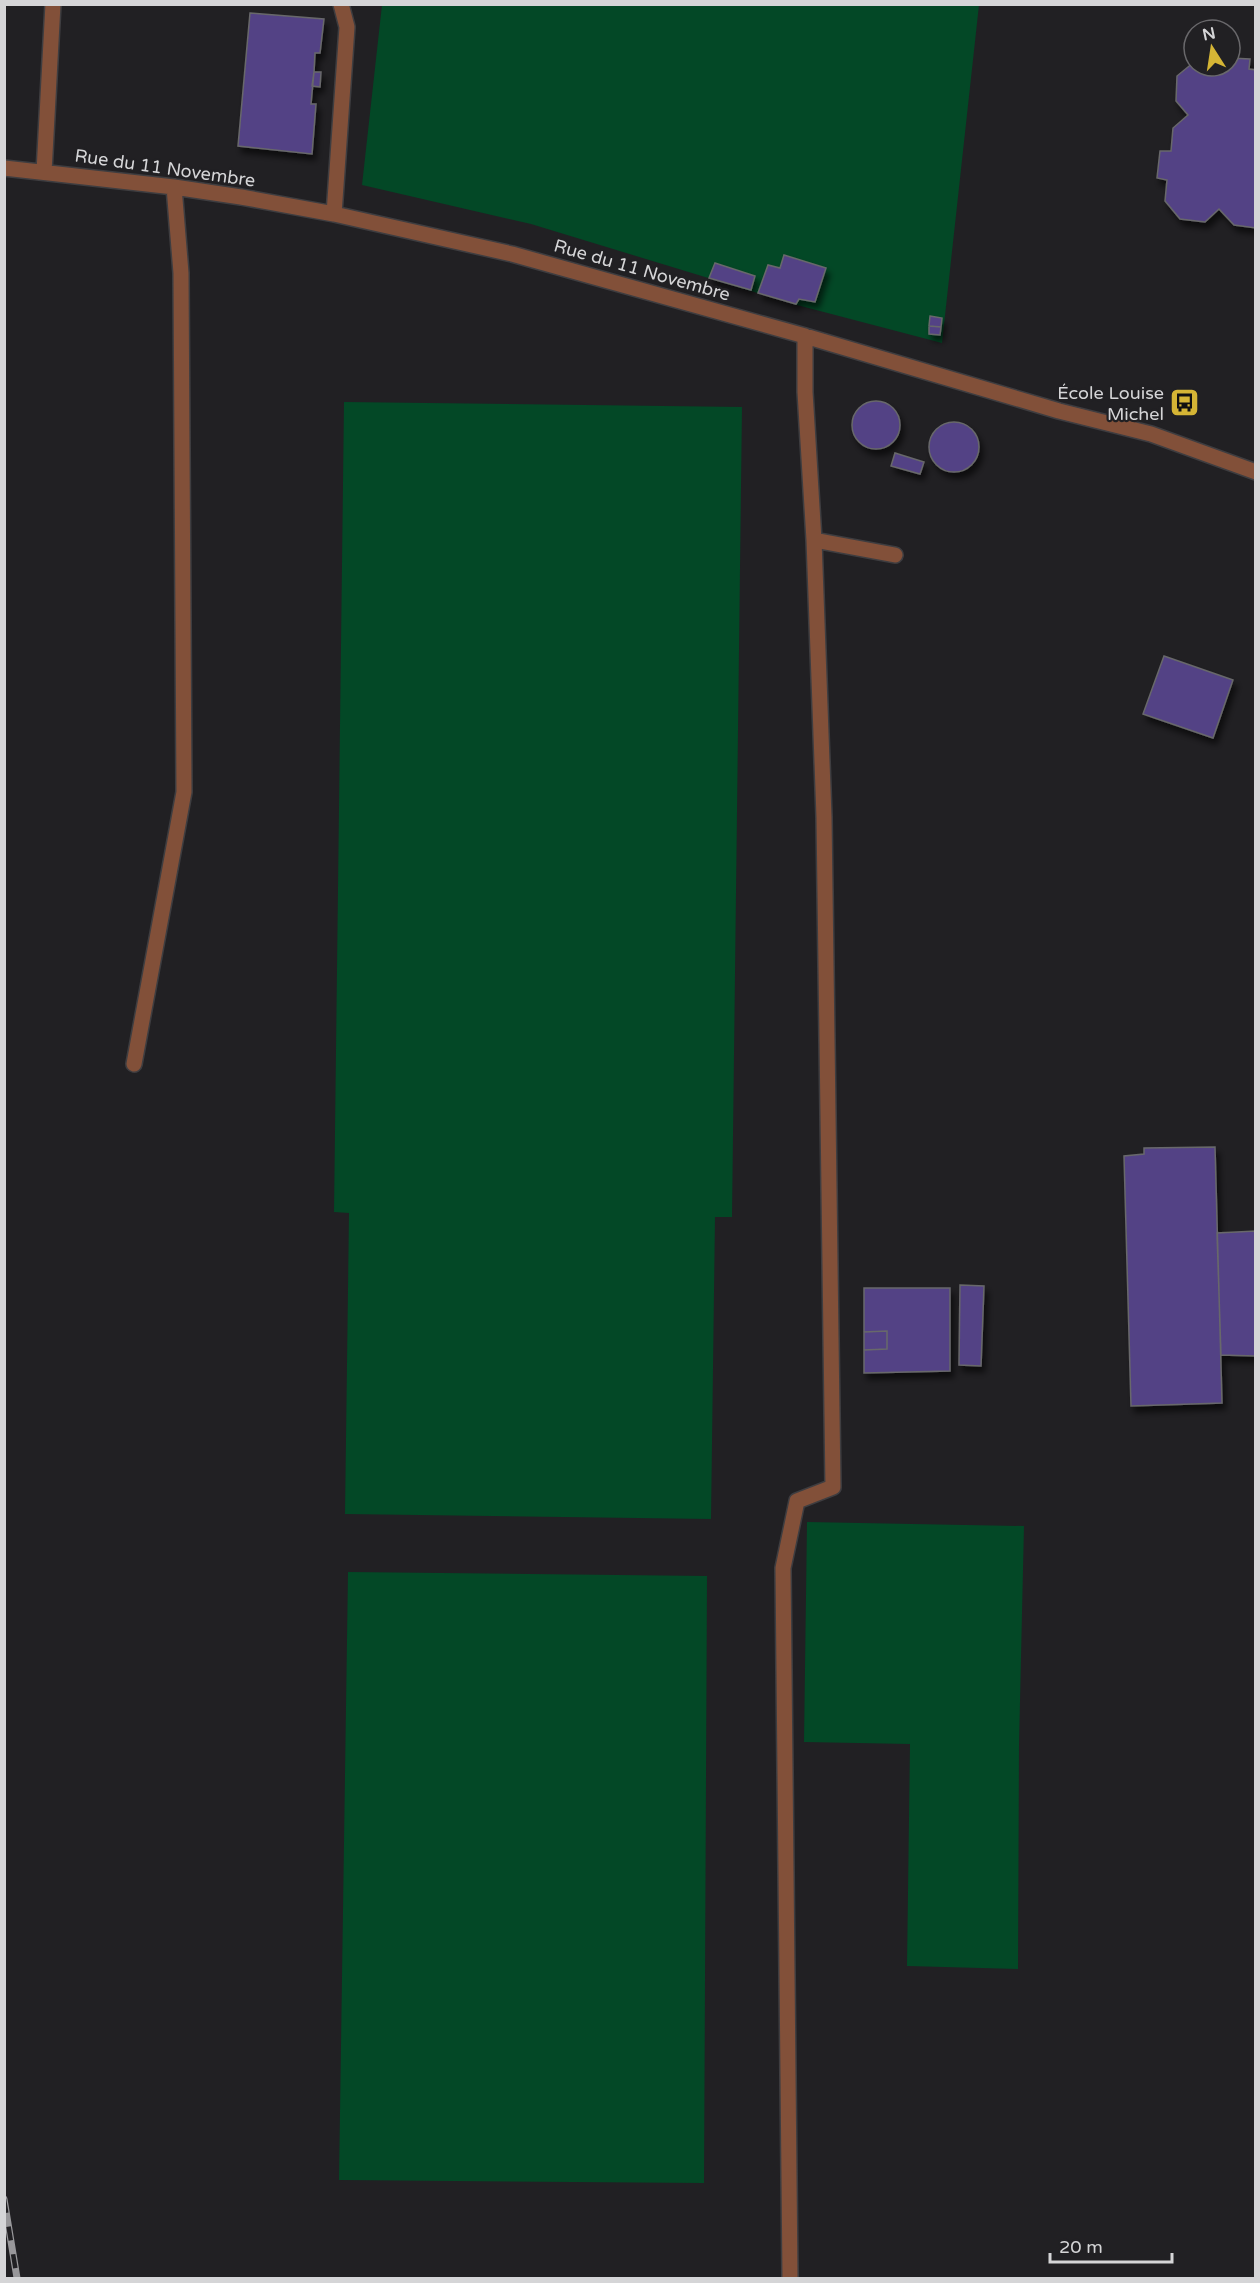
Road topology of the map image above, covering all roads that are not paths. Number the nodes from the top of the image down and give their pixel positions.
1 (53, 4) edge
2 (341, 4) edge
3 (4, 168) edge
4 (44, 172) junction
5 (174, 187) junction
6 (334, 214) junction
7 (805, 336) junction
8 (1256, 472) edge
9 (814, 540) junction
10 (895, 555) dead end
11 (134, 1064) dead end
12 (790, 2278) edge

1 - 4 street
2 - 6 street
3 - 4 street, Rue du 11 Novembre
4 - 5 street, Rue du 11 Novembre
5 - 6 street, Rue du 11 Novembre
5 - 11 street
6 - 7 street, Rue du 11 Novembre
7 - 8 street, Rue du 11 Novembre
7 - 9 street
9 - 10 street
9 - 12 street

